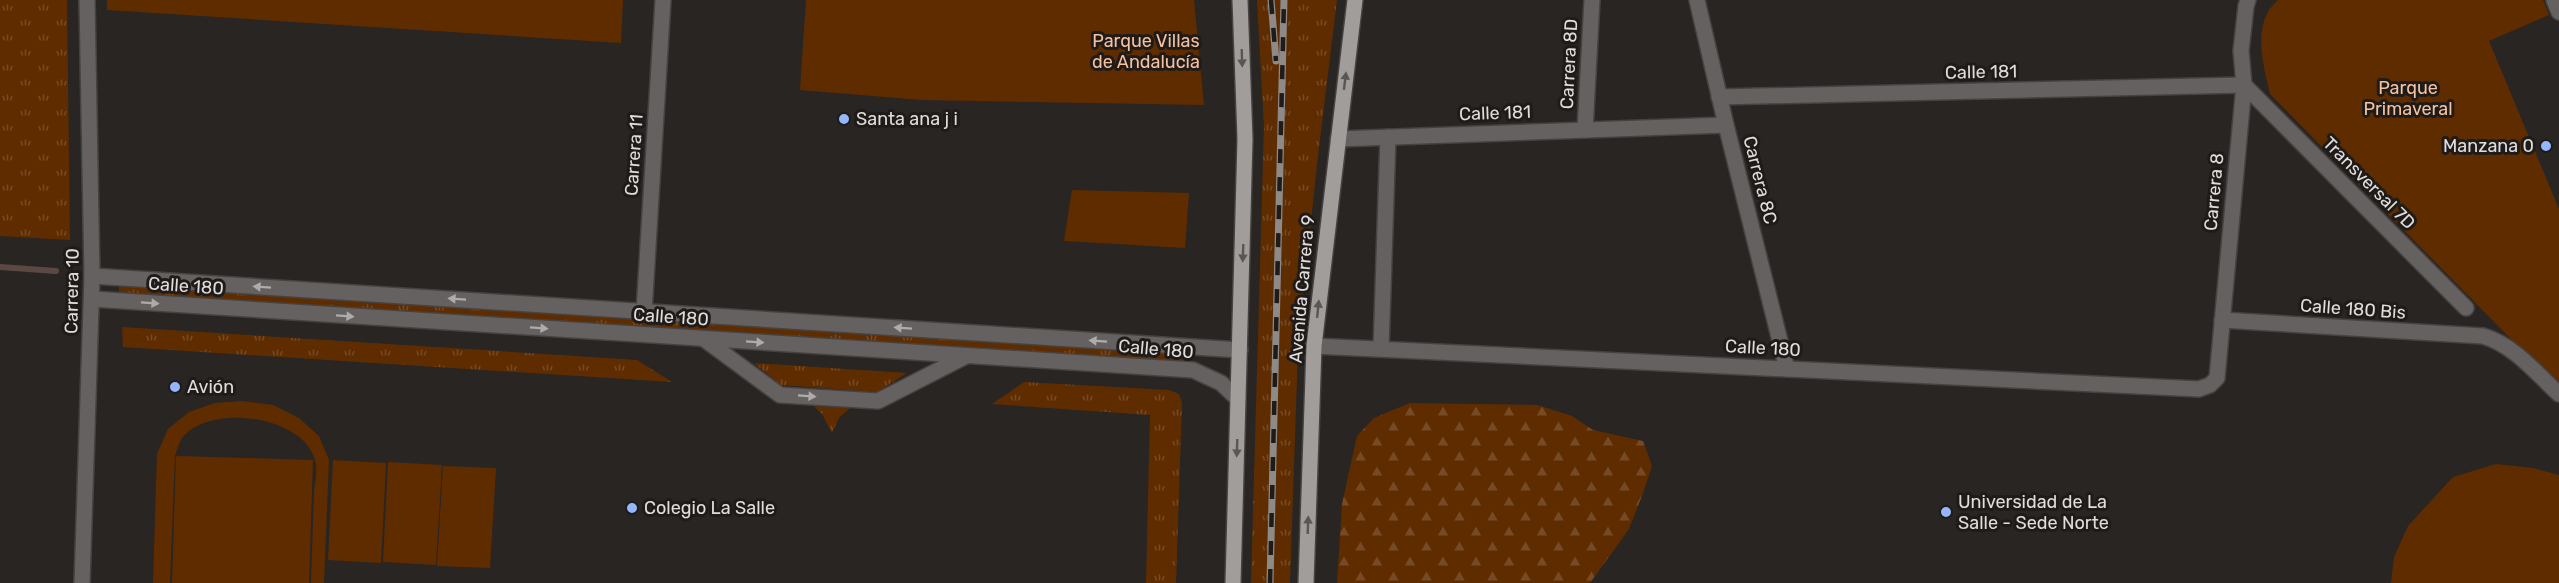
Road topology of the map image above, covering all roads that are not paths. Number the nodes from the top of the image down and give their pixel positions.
1 (87, 0) edge
2 (663, 0) edge
3 (1240, 0) edge
4 (1355, 0) edge
5 (1592, 0) edge
6 (1697, 0) edge
7 (2248, 0) edge
8 (2554, 0) edge
9 (2559, 12) edge
10 (2244, 86) junction
11 (1719, 98) junction
12 (1726, 125) junction
13 (1585, 130) junction
14 (1389, 137) junction
15 (1338, 139) junction
16 (93, 276) junction
17 (92, 299) junction
18 (2466, 309) dead end
19 (644, 312) junction
20 (2222, 320) junction
21 (704, 339) junction
22 (1314, 346) junction
23 (1381, 349) junction
24 (1240, 350) junction
25 (967, 356) junction
26 (1787, 369) junction
27 (2210, 385) joint
28 (2559, 394) edge
29 (1238, 399) junction
30 (82, 583) edge
31 (1233, 583) edge
32 (1306, 583) edge

1 - 16 street, Carrera 10
2 - 19 street, Carrera 11
3 -> 24 main road
15 -> 4 main road, Avenida Carrera 9
5 - 13 street, Carrera 8D
6 - 11 street, Carrera 8C
7 - 10 street, Carrera 8
8 - 9 street
10 - 11 street, Calle 181
10 - 18 street, Transversal 7D
10 - 20 street, Carrera 8
11 - 12 street, Carrera 8C
12 - 13 street, Calle 181
12 - 26 street, Carrera 8C
13 - 14 street, Calle 181
14 - 15 street, Calle 181
14 - 23 street
22 -> 15 main road, Avenida Carrera 9
16 - 17 street, Carrera 10
19 -> 16 street, Calle 180
17 -> 21 street, Calle 180
17 - 30 street, Carrera 10
24 -> 19 street, Calle 180
20 - 27 street, Carrera 8
20 - 28 street, Calle 180 Bis
21 -> 25 street, Calle 180
21 -> 25 street
22 - 23 street, Calle 180
32 -> 22 main road, Avenida Carrera 9
23 - 26 street, Calle 180
24 - 29 main road
25 - 29 street, Calle 180
26 - 27 street, Calle 180
29 -> 31 main road

